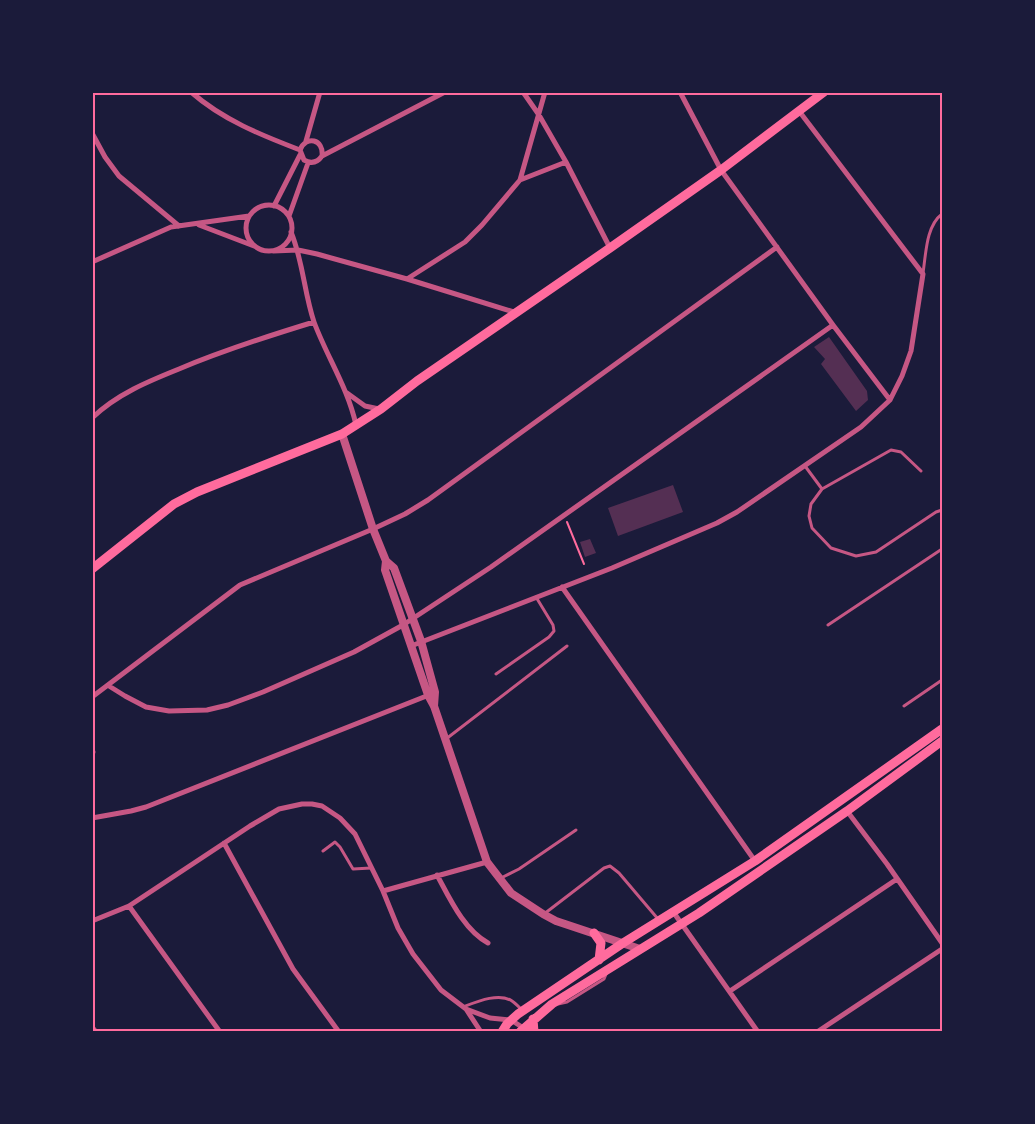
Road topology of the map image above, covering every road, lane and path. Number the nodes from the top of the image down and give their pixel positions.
1 (191, 92) edge
2 (320, 92) edge
3 (445, 92) edge
4 (523, 92) edge
5 (546, 92) edge
6 (680, 92) edge
7 (824, 92) edge
8 (800, 111) junction
9 (539, 115) junction
10 (92, 132) edge
11 (306, 141) junction
12 (300, 153) junction
13 (322, 156) junction
14 (566, 162) junction
15 (308, 163) junction
16 (721, 170) junction
17 (520, 180) junction
18 (274, 206) junction
19 (942, 214) edge
20 (249, 216) junction
21 (288, 216) junction
22 (196, 224) junction
23 (179, 226) junction
24 (291, 232) junction
25 (254, 246) junction
26 (610, 248) junction
27 (777, 248) junction
28 (298, 250) junction
29 (273, 251) junction
30 (92, 256) edge
31 (99, 259) junction
32 (92, 262) edge
33 (923, 274) junction
34 (407, 278) junction
35 (517, 313) junction
36 (314, 322) junction
37 (833, 325) junction
38 (347, 393) junction
39 (890, 400) junction
40 (382, 409) junction
41 (92, 418) edge
42 (356, 426) junction
43 (342, 434) junction
44 (805, 466) junction
45 (920, 471) dead end
46 (822, 489) junction
47 (942, 510) edge
48 (373, 529) junction
49 (571, 532) dead end
50 (942, 549) edge
51 (386, 561) junction
52 (584, 564) dead end
53 (92, 569) edge
54 (562, 586) junction
55 (536, 596) junction
56 (413, 619) junction
57 (403, 625) junction
58 (828, 625) dead end
59 (421, 641) junction
60 (411, 646) junction
61 (567, 646) dead end
62 (496, 674) dead end
63 (942, 680) edge
64 (110, 686) junction
65 (432, 694) junction
66 (92, 697) edge
67 (904, 706) dead end
68 (942, 728) edge
69 (445, 740) junction
70 (942, 741) edge
71 (862, 785) junction
72 (847, 811) junction
73 (92, 818) edge
74 (576, 830) dead end
75 (224, 843) junction
76 (323, 851) dead end
77 (755, 861) junction
78 (486, 862) junction
79 (372, 868) junction
80 (437, 876) junction
81 (500, 879) junction
82 (897, 879) junction
83 (383, 891) junction
84 (129, 906) junction
85 (674, 913) junction
86 (543, 914) junction
87 (92, 921) edge
88 (660, 921) junction
89 (682, 923) junction
90 (673, 929) junction
91 (594, 933) junction
92 (690, 934) junction
93 (488, 943) dead end
94 (624, 943) junction
95 (942, 943) edge
96 (640, 949) junction
97 (942, 949) edge
98 (599, 960) junction
99 (730, 991) junction
100 (465, 1008) junction
101 (524, 1011) junction
102 (533, 1019) junction
103 (511, 1020) junction
104 (92, 1027) edge
105 (524, 1030) edge
106 (96, 1032) edge
107 (220, 1032) edge
108 (339, 1032) edge
109 (480, 1032) edge
110 (502, 1032) edge
111 (534, 1032) edge
112 (758, 1032) edge
113 (818, 1032) edge

1 - 12 street
2 - 11 street
3 - 13 street
4 - 9 street
5 - 9 street
6 - 16 street
7 - 8 main road
8 - 16 main road
8 - 33 street
9 - 14 street
9 - 17 street
10 - 23 street
11 - 12 street
11 - 13 street
12 - 15 street
12 - 18 street
13 - 15 street
14 - 17 street
14 - 26 street
15 - 21 street
16 - 26 main road
16 - 27 street
17 - 34 street
18 - 20 street
18 - 21 street
19 - 33 lane
20 - 22 street
20 - 25 street
21 - 24 street
22 - 23 street
22 - 25 street
23 - 31 street
24 - 28 street
24 - 29 street
25 - 29 street
26 - 35 main road
27 - 37 street
27 - 48 street
28 - 29 street
28 - 34 street
28 - 36 street
30 - 31 street
31 - 32 street
33 - 39 street
34 - 35 street
35 - 40 main road
36 - 38 street
36 - 41 street
37 - 39 street
37 - 56 street
38 - 40 street
38 - 42 street
39 - 44 street
40 - 42 main road
42 - 43 main road
43 - 48 street
43 - 53 main road
44 - 46 lane
44 - 54 street
45 - 46 lane
46 - 47 lane
48 - 51 street
48 - 64 street
49 - 52 path
50 - 58 lane
51 - 56 street
51 - 57 street
54 - 55 street
54 - 77 street
55 - 59 street
55 - 62 lane
56 - 57 street
56 - 59 street
57 - 60 street
57 - 64 street
59 - 60 street
59 - 65 street
60 - 65 street
61 - 69 lane
63 - 67 lane
64 - 66 street
65 - 69 street
65 - 73 street
68 - 71 main road
69 - 78 street
70 - 72 main road
71 - 72 main road
71 - 77 main road
72 - 82 street
72 - 89 main road
74 - 81 lane
75 - 79 street
75 - 84 street
75 - 108 street
76 - 79 lane
77 - 85 main road
78 - 80 street
78 - 81 street
79 - 83 street
80 - 83 street
80 - 93 street
81 - 86 street
82 - 95 street
82 - 99 street
83 - 100 street
84 - 87 street
84 - 107 street
85 - 88 main road
85 - 89 street
86 - 88 lane
86 - 91 street
88 - 94 main road
89 - 90 main road
89 - 92 street
90 - 92 street
90 - 96 main road
91 - 94 street
91 - 98 main road
92 - 99 street
94 - 96 street
94 - 98 main road
96 - 102 main road
97 - 113 street
98 - 101 main road
99 - 112 street
100 - 101 lane
100 - 103 street
100 - 109 street
101 - 103 main road
102 - 105 main road
102 - 111 main road
103 - 105 street
103 - 110 main road
104 - 106 street

